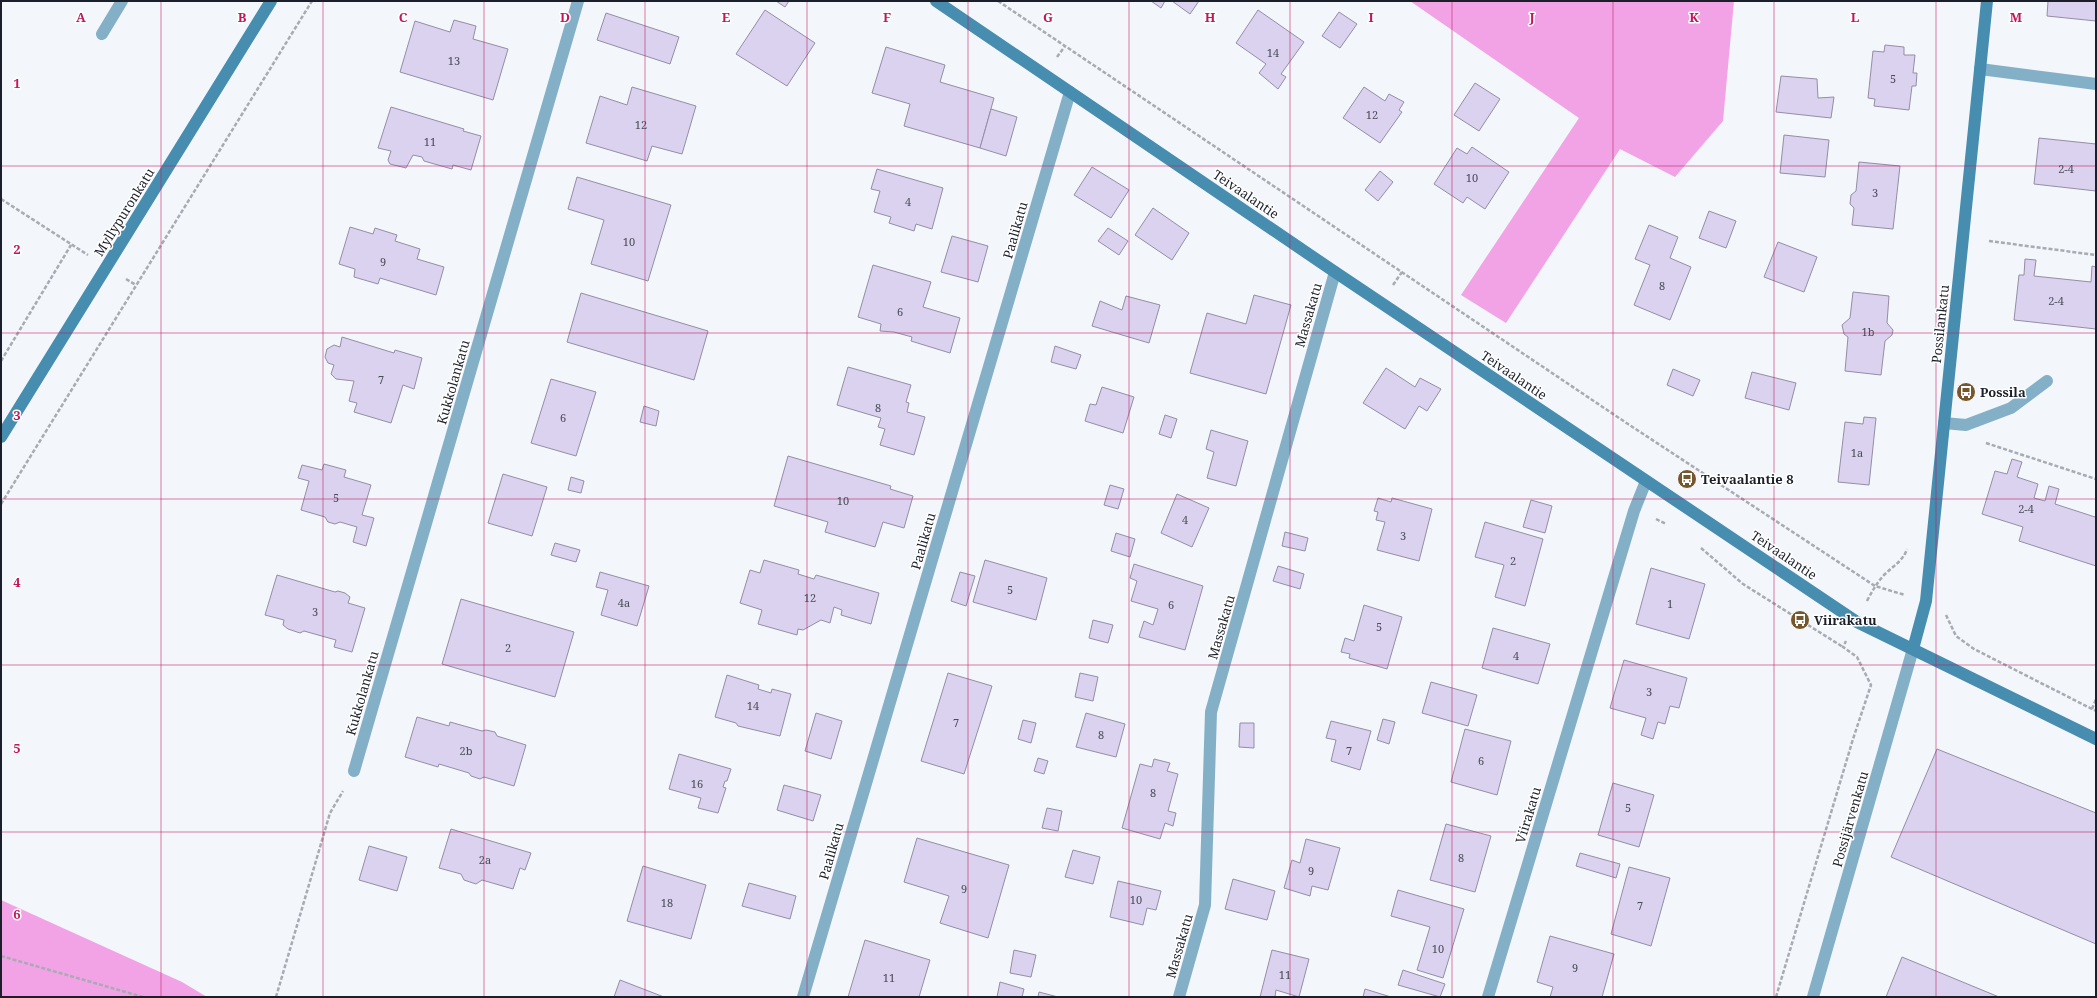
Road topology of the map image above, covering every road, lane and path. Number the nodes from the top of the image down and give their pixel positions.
1 (122, 1) edge
2 (270, 1) edge
3 (312, 1) edge
4 (578, 1) edge
5 (936, 1) edge
6 (998, 1) edge
7 (1988, 1) edge
8 (102, 34) dead end
9 (1980, 69) junction
10 (2096, 84) edge
11 (1070, 92) junction
12 (1, 199) edge
13 (1989, 241) dead end
14 (71, 245) junction
15 (2096, 255) edge
16 (106, 267) junction
17 (1335, 272) junction
18 (136, 285) junction
19 (1, 361) edge
20 (2046, 381) dead end
21 (1944, 423) junction
22 (1966, 425) junction
23 (1, 437) edge
24 (2096, 479) edge
25 (1646, 481) junction
26 (1, 504) edge
27 (1634, 511) junction
28 (1670, 526) dead end
29 (1701, 547) dead end
30 (1875, 586) junction
31 (1926, 601) junction
32 (1857, 622) junction
33 (1843, 647) junction
34 (1913, 649) junction
35 (2096, 699) edge
36 (2092, 709) junction
37 (2096, 710) edge
38 (2096, 739) edge
39 (354, 771) joint
40 (1, 956) edge
41 (143, 997) edge
42 (276, 997) edge
43 (803, 997) edge
44 (1179, 997) edge
45 (1488, 997) edge
46 (1776, 997) edge
47 (1813, 997) edge

1 - 8 street
2 - 16 main road, Myllypuronkatu
3 - 18 path
4 - 39 street, Kukkolankatu
5 - 11 main road, Teivaalantie
6 - 30 path
7 - 9 main road, Possilankatu
9 - 10 street
9 - 21 main road, Possilankatu
11 - 17 main road, Teivaalantie
11 - 43 street, Paalikatu
12 - 14 path
13 - 15 path
14 - 16 path
14 - 19 path
16 - 18 path
16 - 23 main road, Myllypuronkatu
17 - 25 main road, Teivaalantie
17 - 44 street, Massakatu
18 - 26 path
20 - 22 street
21 - 22 street
21 - 31 main road, Possilankatu
22 - 24 path
25 - 27 street, Viirakatu
25 - 32 main road, Teivaalantie
27 - 28 path
27 - 45 street, Viirakatu
29 - 33 path
30 - 31 path
30 - 32 path
31 - 34 main road, Possilankatu
31 - 36 path
32 - 33 path
32 - 34 main road, Teivaalantie
33 - 46 path
34 - 38 main road, Teivaalantie
34 - 47 street, Possijärvenkatu
35 - 36 path
36 - 37 path
39 - 42 path
40 - 41 path

